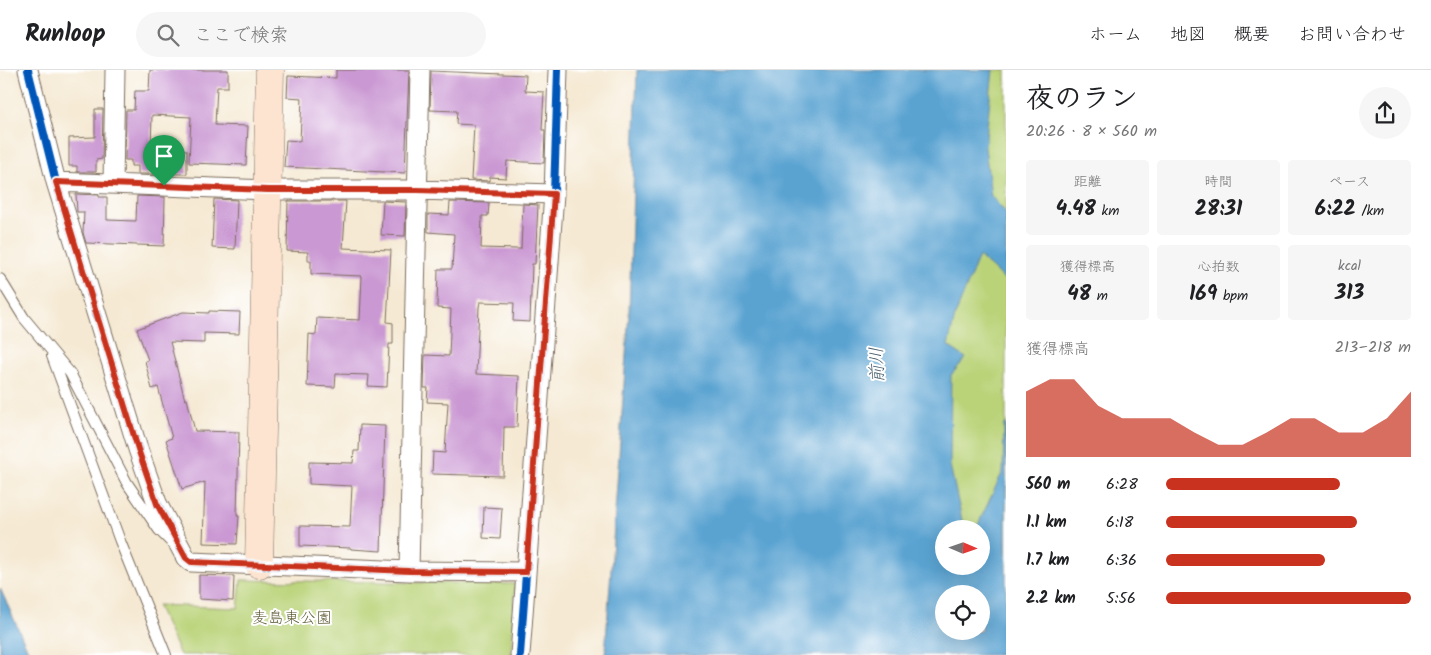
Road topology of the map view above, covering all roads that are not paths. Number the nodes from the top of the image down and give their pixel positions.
1 (28, 70) edge
2 (115, 70) edge
3 (270, 70) edge
4 (420, 70) edge
5 (558, 70) edge
6 (56, 182) junction
7 (113, 184) junction
8 (268, 190) junction
9 (418, 190) junction
10 (554, 194) junction
11 (0, 279) edge
12 (49, 348) junction
13 (182, 554) junction
14 (258, 564) junction
15 (409, 571) junction
16 (526, 572) junction
17 (166, 655) edge
18 (520, 655) edge

1 - 6 street
2 - 7 street
3 - 8 street
4 - 9 street
5 - 10 street
6 - 7 street
6 - 13 street
7 - 8 street
8 - 9 street
8 - 14 street
9 - 10 street
9 - 15 street
10 - 16 street
11 - 12 lane
12 - 13 lane
12 - 17 lane
13 - 14 street
14 - 15 street
15 - 16 street
16 - 18 street

